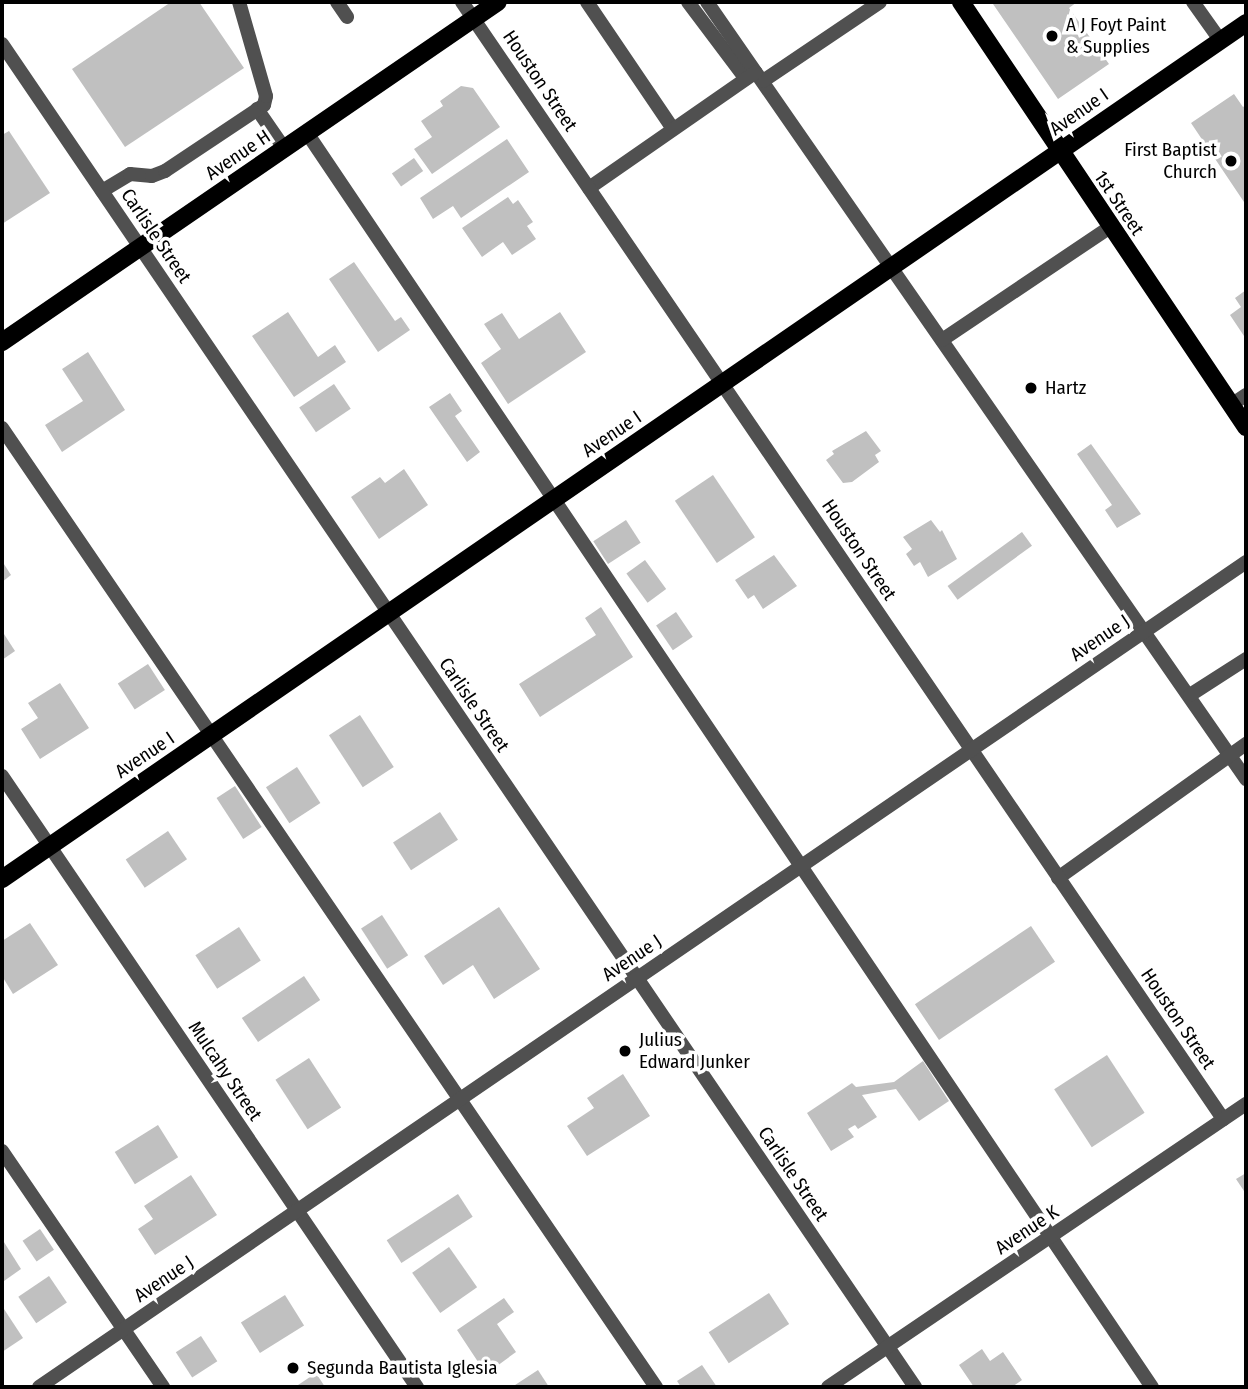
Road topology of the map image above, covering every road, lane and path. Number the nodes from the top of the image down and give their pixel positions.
1 (239, 2) edge
2 (337, 2) edge
3 (462, 2) edge
4 (498, 2) edge
5 (587, 2) edge
6 (688, 2) edge
7 (708, 2) edge
8 (880, 2) edge
9 (961, 2) edge
10 (1193, 2) edge
11 (347, 18) dead end
12 (474, 18) junction
13 (1246, 23) edge
14 (1220, 40) junction
15 (2, 44) edge
16 (755, 77) junction
17 (257, 109) junction
18 (673, 129) junction
19 (307, 133) junction
20 (284, 148) junction
21 (1059, 152) junction
22 (589, 188) junction
23 (102, 191) junction
24 (1110, 227) junction
25 (140, 247) junction
26 (891, 267) junction
27 (942, 340) junction
28 (2, 342) edge
29 (722, 384) junction
30 (1239, 400) edge
31 (1246, 427) edge
32 (2, 428) edge
33 (554, 499) junction
34 (1246, 562) edge
35 (389, 613) junction
36 (1146, 630) junction
37 (1246, 659) edge
38 (1190, 695) junction
39 (211, 735) junction
40 (1246, 744) edge
41 (971, 749) junction
42 (1230, 755) junction
43 (2, 776) edge
44 (1246, 779) edge
45 (50, 846) junction
46 (801, 866) junction
47 (1058, 878) junction
48 (2, 879) edge
49 (637, 978) junction
50 (460, 1099) junction
51 (1246, 1104) edge
52 (1223, 1119) junction
53 (2, 1151) edge
54 (297, 1211) junction
55 (1050, 1237) junction
56 (124, 1329) junction
57 (888, 1347) junction
58 (39, 1387) edge
59 (163, 1387) edge
60 (417, 1387) edge
61 (656, 1387) edge
62 (828, 1387) edge
63 (915, 1387) edge
64 (1152, 1387) edge

1 - 17 street
2 - 11 street
3 - 12 street, Houston Street
4 - 12 main road, Avenue H
5 - 18 street
6 - 16 street
7 - 16 street
8 - 16 street
9 - 21 main road, 1st Street
10 - 14 street
12 - 19 main road, Avenue H
12 - 22 street, Houston Street
13 - 14 main road, Avenue I
14 - 21 main road, Avenue I
15 - 23 street, Carlisle Street
16 - 18 street
16 - 26 street
17 - 20 street
17 - 23 street
18 - 22 street
19 - 20 main road, Avenue H
19 - 33 street
20 - 25 main road, Avenue H
21 - 24 main road, 1st Street
21 - 26 main road, Avenue I
22 - 29 street, Houston Street
23 - 25 street, Carlisle Street
24 - 27 street
24 - 30 main road, 1st Street
25 - 28 main road, Avenue H
25 - 35 street, Carlisle Street
26 - 27 street
26 - 29 main road, Avenue I
27 - 36 street
29 - 33 main road, Avenue I
29 - 41 street, Houston Street
30 - 31 main road, 1st Street
32 - 39 street
33 - 35 main road, Avenue I
33 - 46 street
34 - 36 street, Avenue J
35 - 39 main road, Avenue I
35 - 49 street, Carlisle Street
36 - 38 street
36 - 41 street, Avenue J
37 - 38 street
38 - 42 street
39 - 45 main road, Avenue I
39 - 50 street
40 - 42 street
41 - 46 street, Avenue J
41 - 47 street, Houston Street
42 - 44 street
42 - 47 street
43 - 45 street, Mulcahy Street
45 - 48 main road, Avenue I
45 - 54 street, Mulcahy Street
46 - 49 street, Avenue J
46 - 55 street
47 - 52 street, Houston Street
49 - 50 street, Avenue J
49 - 57 street, Carlisle Street
50 - 54 street, Avenue J
50 - 61 street
51 - 52 street, Avenue K
52 - 55 street, Avenue K
53 - 56 street
54 - 56 street, Avenue J
54 - 60 street, Mulcahy Street
55 - 57 street, Avenue K
55 - 64 street
56 - 58 street, Avenue J
56 - 59 street
57 - 62 street, Avenue K
57 - 63 street, Carlisle Street

